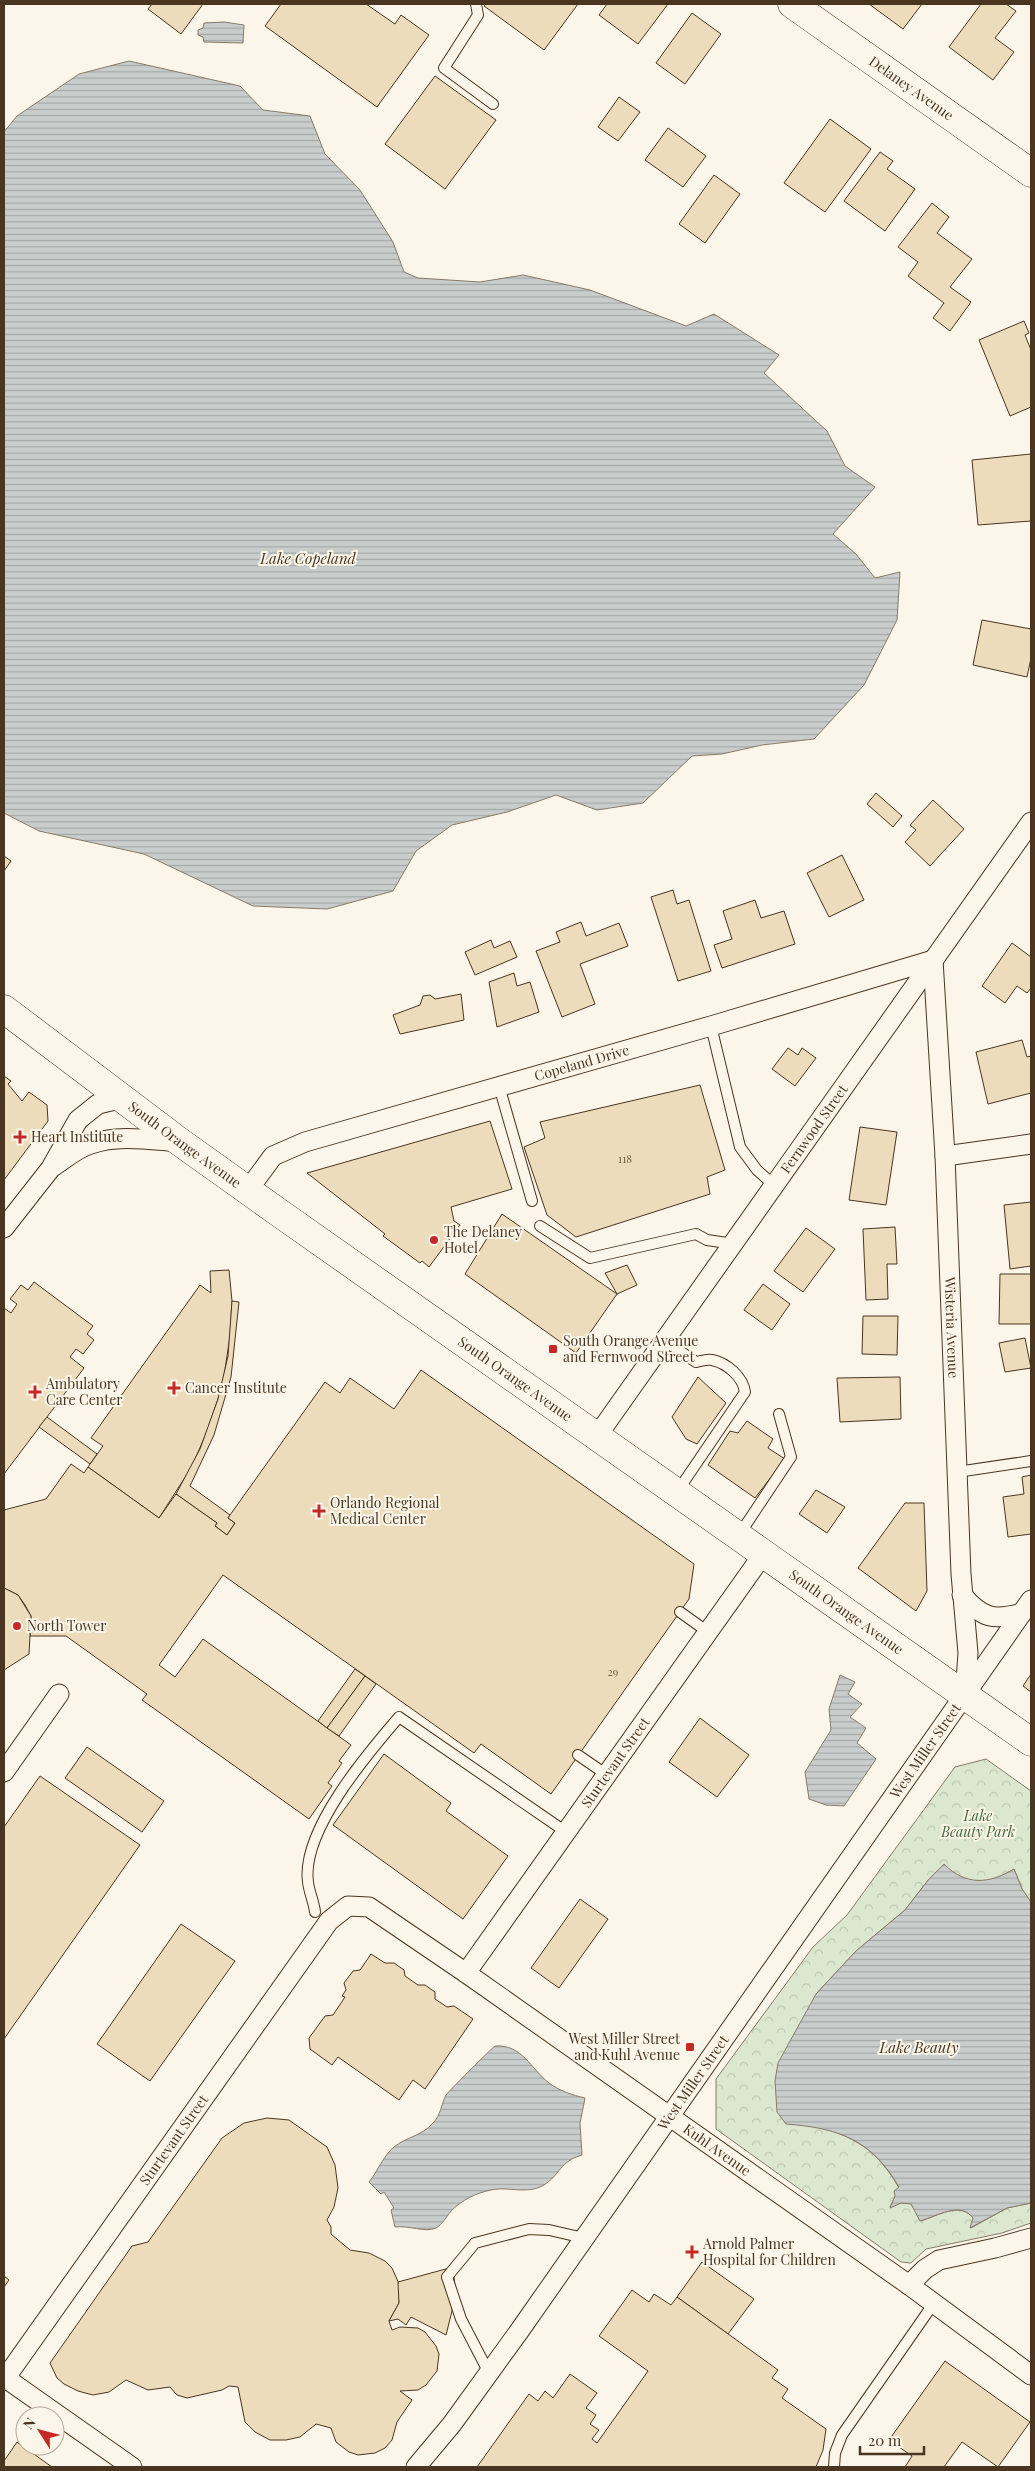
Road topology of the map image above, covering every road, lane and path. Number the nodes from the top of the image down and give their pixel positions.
1 (476, 4) edge
2 (792, 4) edge
3 (493, 104) dead end
4 (1031, 173) edge
5 (1031, 822) edge
6 (933, 960) junction
7 (4, 1009) edge
8 (711, 1026) junction
9 (499, 1086) junction
10 (124, 1098) junction
11 (180, 1142) junction
12 (1031, 1144) edge
13 (946, 1156) junction
14 (51, 1168) junction
15 (774, 1186) junction
16 (248, 1190) junction
17 (532, 1201) dead end
18 (4, 1226) edge
19 (540, 1226) dead end
20 (734, 1244) junction
21 (665, 1341) junction
22 (779, 1414) dead end
23 (597, 1436) junction
24 (1031, 1461) edge
25 (957, 1472) junction
26 (677, 1492) junction
27 (739, 1536) junction
28 (764, 1553) junction
29 (962, 1595) junction
30 (1029, 1604) edge
31 (680, 1612) dead end
32 (708, 1632) junction
33 (59, 1694) dead end
34 (965, 1695) junction
35 (1031, 1742) edge
36 (578, 1755) dead end
37 (4, 1772) edge
38 (606, 1775) junction
39 (566, 1832) junction
40 (348, 1906) joint
41 (315, 1912) dead end
42 (466, 1973) junction
43 (669, 2115) junction
44 (584, 2238) junction
45 (1031, 2238) edge
46 (909, 2285) junction
47 (934, 2304) junction
48 (489, 2373) junction
49 (1031, 2375) edge
50 (4, 2379) edge
51 (132, 2467) edge
52 (416, 2467) edge
53 (834, 2467) edge

1 - 3 lane
2 - 4 main road, Delaney Avenue
5 - 6 street, Fernwood Street
6 - 8 street, Copeland Drive
6 - 13 street, Wisteria Avenue
6 - 15 street, Fernwood Street
7 - 10 main road, South Orange Avenue
8 - 9 street, Copeland Drive
8 - 15 lane
9 - 16 street, Copeland Drive
9 - 17 lane
10 - 11 main road, South Orange Avenue
10 - 14 street
11 - 14 street
11 - 16 main road, South Orange Avenue
12 - 13 street
13 - 25 street, Wisteria Avenue
14 - 18 street
15 - 20 street, Fernwood Street
16 - 23 main road, South Orange Avenue
19 - 20 lane
20 - 21 street, Fernwood Street
21 - 23 street, Fernwood Street
21 - 26 lane
22 - 27 lane
23 - 26 main road, South Orange Avenue
24 - 25 lane
25 - 29 street, Wisteria Avenue
26 - 27 main road, South Orange Avenue
27 - 28 main road, South Orange Avenue
28 - 32 street, Sturtevant Street
28 - 34 main road, South Orange Avenue
29 - 30 street
29 - 34 street, Wisteria Avenue
30 - 34 street, West Miller Street
31 - 32 lane
32 - 38 street, Sturtevant Street
33 - 37 street
34 - 35 main road, South Orange Avenue
34 - 43 street, West Miller Street
36 - 38 lane
38 - 39 street, Sturtevant Street
39 - 41 lane
39 - 42 street, Sturtevant Street
40 - 42 street, Kuhl Avenue
40 - 50 street, Sturtevant Street
42 - 43 street, Kuhl Avenue
43 - 44 street, West Miller Street
43 - 46 street, Kuhl Avenue
44 - 48 street, West Miller Street
44 - 48 lane
45 - 46 street
46 - 47 street, Kuhl Avenue
47 - 49 street, Kuhl Avenue
47 - 53 lane
48 - 52 street, West Miller Street
50 - 51 street

